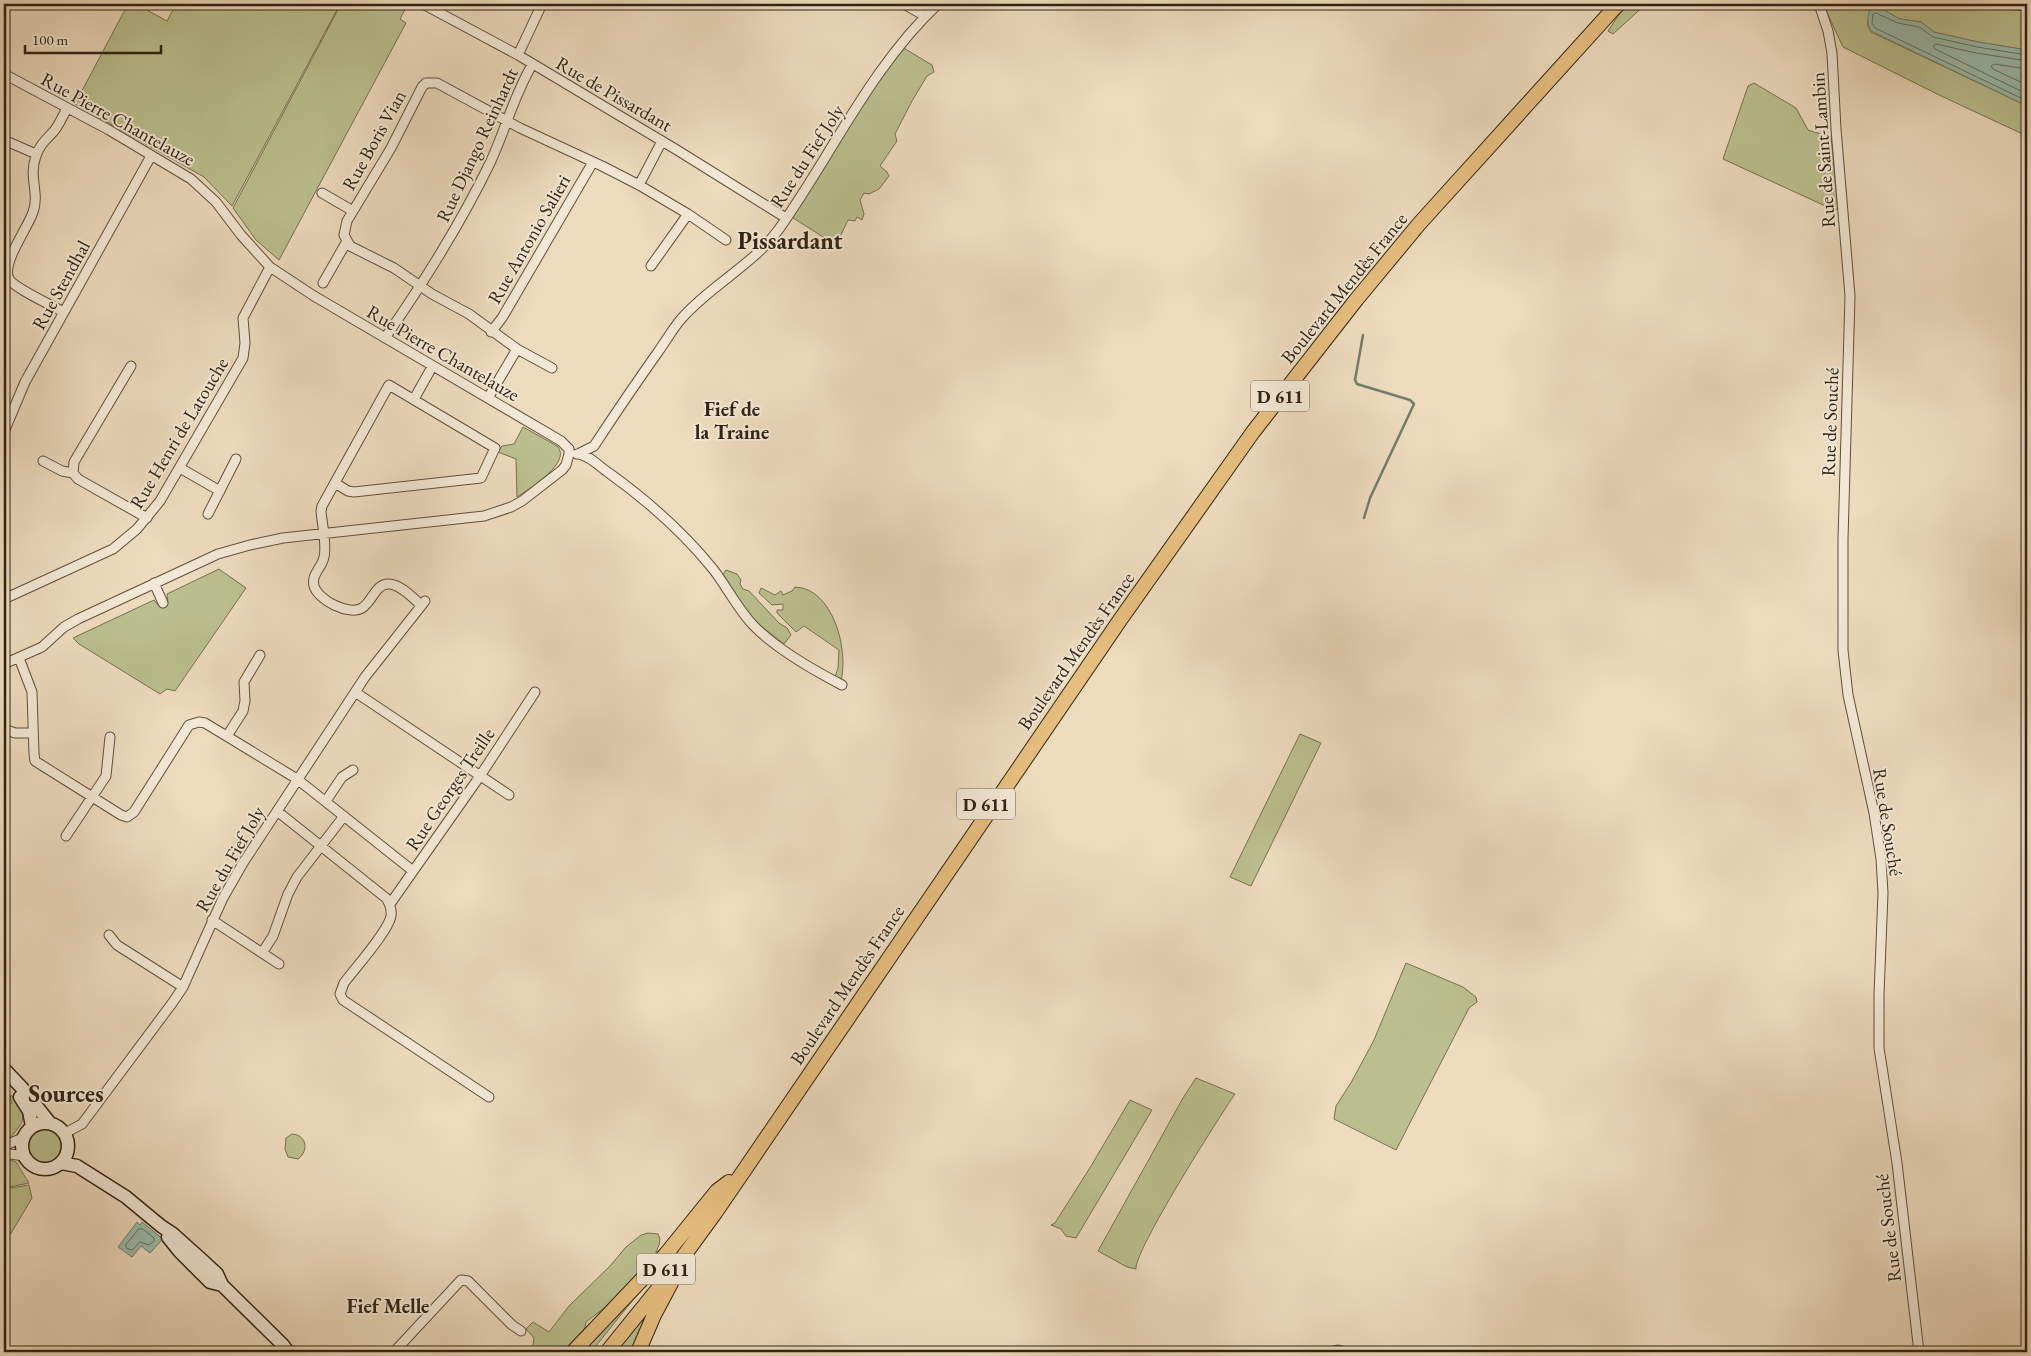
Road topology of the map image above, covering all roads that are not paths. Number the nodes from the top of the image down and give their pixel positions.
1 (423, 4) edge
2 (542, 4) edge
3 (904, 4) edge
4 (938, 4) edge
5 (1609, 4) edge
6 (1618, 4) edge
7 (1818, 4) edge
8 (925, 16) junction
9 (518, 55) junction
10 (532, 65) junction
11 (4, 74) edge
12 (67, 108) junction
13 (508, 121) junction
14 (4, 140) edge
15 (662, 141) junction
16 (36, 154) junction
17 (151, 156) junction
18 (593, 162) junction
19 (638, 185) junction
20 (322, 193) dead end
21 (353, 211) junction
22 (688, 214) junction
23 (786, 218) junction
24 (726, 240) dead end
25 (347, 241) junction
26 (651, 266) dead end
27 (270, 267) junction
28 (323, 282) dead end
29 (420, 286) junction
30 (1850, 296) joint
31 (64, 312) junction
32 (491, 332) junction
33 (385, 338) junction
34 (517, 349) junction
35 (132, 366) dead end
36 (432, 366) junction
37 (552, 368) dead end
38 (488, 398) junction
39 (414, 399) junction
40 (4, 432) edge
41 (580, 453) junction
42 (569, 454) junction
43 (236, 459) dead end
44 (43, 461) dead end
45 (180, 468) junction
46 (73, 472) junction
47 (335, 483) junction
48 (220, 491) junction
49 (208, 514) dead end
50 (147, 518) junction
51 (322, 534) junction
52 (154, 583) junction
53 (4, 599) edge
54 (163, 603) dead end
55 (4, 652) edge
56 (260, 654) dead end
57 (19, 658) junction
58 (5, 663) edge
59 (842, 685) dead end
60 (355, 692) junction
61 (535, 692) dead end
62 (4, 729) edge
63 (33, 733) junction
64 (227, 736) junction
65 (110, 737) dead end
66 (353, 770) dead end
67 (480, 776) junction
68 (297, 779) junction
69 (509, 795) dead end
70 (91, 798) junction
71 (326, 801) junction
72 (277, 811) junction
73 (344, 816) junction
74 (66, 836) dead end
75 (321, 846) junction
76 (413, 871) junction
77 (390, 904) junction
78 (212, 920) junction
79 (109, 935) dead end
80 (262, 953) junction
81 (280, 964) dead end
82 (182, 986) junction
83 (4, 1069) edge
84 (4, 1078) edge
85 (488, 1097) dead end
86 (49, 1122) junction
87 (32, 1126) junction
88 (65, 1133) junction
89 (22, 1138) junction
90 (4, 1146) edge
91 (68, 1147) junction
92 (4, 1153) edge
93 (24, 1156) junction
94 (61, 1163) junction
95 (729, 1182) junction
96 (126, 1197) junction
97 (715, 1213) junction
98 (521, 1331) dead end
99 (286, 1349) edge
100 (297, 1352) edge
101 (394, 1352) edge
102 (573, 1352) edge
103 (599, 1352) edge
104 (606, 1352) edge
105 (638, 1352) edge
106 (1331, 1352) edge
107 (1345, 1352) edge
108 (1919, 1352) edge

1 - 9 street, Rue de Pissardant
2 - 9 street
3 - 8 street
4 - 8 street, Rue du Fief Joly
5 - 95 main road, Boulevard Mendès France / D 611
6 - 97 main road, Boulevard Mendès France / D 611
7 - 30 street, Rue de Saint-Lambin
8 - 23 street, Rue du Fief Joly
9 - 10 street, Rue de Pissardant
10 - 13 street, Rue Django Reinhardt
10 - 15 street, Rue de Pissardant
11 - 12 street, Rue Pierre Chantelauze
12 - 16 street
12 - 17 street, Rue Pierre Chantelauze
13 - 18 street
13 - 21 street, Rue Boris Vian
13 - 29 street, Rue Django Reinhardt
14 - 16 street
15 - 19 street
15 - 23 street, Rue de Pissardant
16 - 31 street
17 - 27 street, Rue Pierre Chantelauze
17 - 31 street, Rue Stendhal
18 - 19 street
18 - 32 street, Rue Antonio Salieri
19 - 22 street
20 - 21 street
21 - 25 street, Rue Boris Vian
22 - 24 street
22 - 26 street
23 - 41 street, Rue du Fief Joly
25 - 28 street, Rue Boris Vian
25 - 29 street
27 - 33 street, Rue Pierre Chantelauze
27 - 45 street, Rue Henri de Latouche
29 - 32 street
29 - 33 street, Rue Django Reinhardt
30 - 108 street, Rue de Souché
31 - 40 street, Rue Stendhal
32 - 34 street
33 - 36 street, Rue Pierre Chantelauze
34 - 37 street
34 - 38 street
35 - 46 street
36 - 38 street, Rue Pierre Chantelauze
36 - 39 street
38 - 42 street, Rue Pierre Chantelauze
39 - 47 street
39 - 47 street
41 - 42 street
41 - 59 street
42 - 51 street
43 - 48 street
44 - 46 street
45 - 48 street
45 - 50 street, Rue Henri de Latouche
46 - 50 street
47 - 51 street
48 - 49 street
50 - 53 street, Rue Henri de Latouche
51 - 52 street
51 - 60 street, Rue du Fief Joly
52 - 54 street
52 - 57 street
55 - 58 street
56 - 64 street
57 - 58 street
57 - 63 street
60 - 67 street
60 - 68 street, Rue du Fief Joly
61 - 67 street, Rue Georges Treille
62 - 63 street
63 - 70 street
64 - 68 street
64 - 70 street
65 - 70 street
66 - 71 street
67 - 69 street
67 - 76 street, Rue Georges Treille
68 - 71 street
68 - 72 street, Rue du Fief Joly
70 - 74 street
71 - 73 street
72 - 75 street
72 - 78 street, Rue du Fief Joly
73 - 75 street
73 - 76 street
75 - 77 street
75 - 80 street
76 - 77 street, Rue Georges Treille
77 - 85 street
78 - 80 street
78 - 82 street, Rue du Fief Joly
79 - 82 street
80 - 81 street
82 - 88 street, Rue du Fief Joly
83 - 86 main road
84 - 87 main road
86 - 87 main road
86 - 88 main road
87 - 89 main road
88 - 91 main road
89 - 90 street
89 - 93 main road
91 - 94 main road
91 - 96 main road
92 - 93 street
93 - 94 main road
94 - 96 main road
95 - 102 main road
95 - 103 main road, Boulevard Mendès France / D 611
96 - 99 main road
97 - 104 main road, Boulevard Mendès France / D 611
97 - 105 main road
98 - 101 street
99 - 100 main road
106 - 107 street

